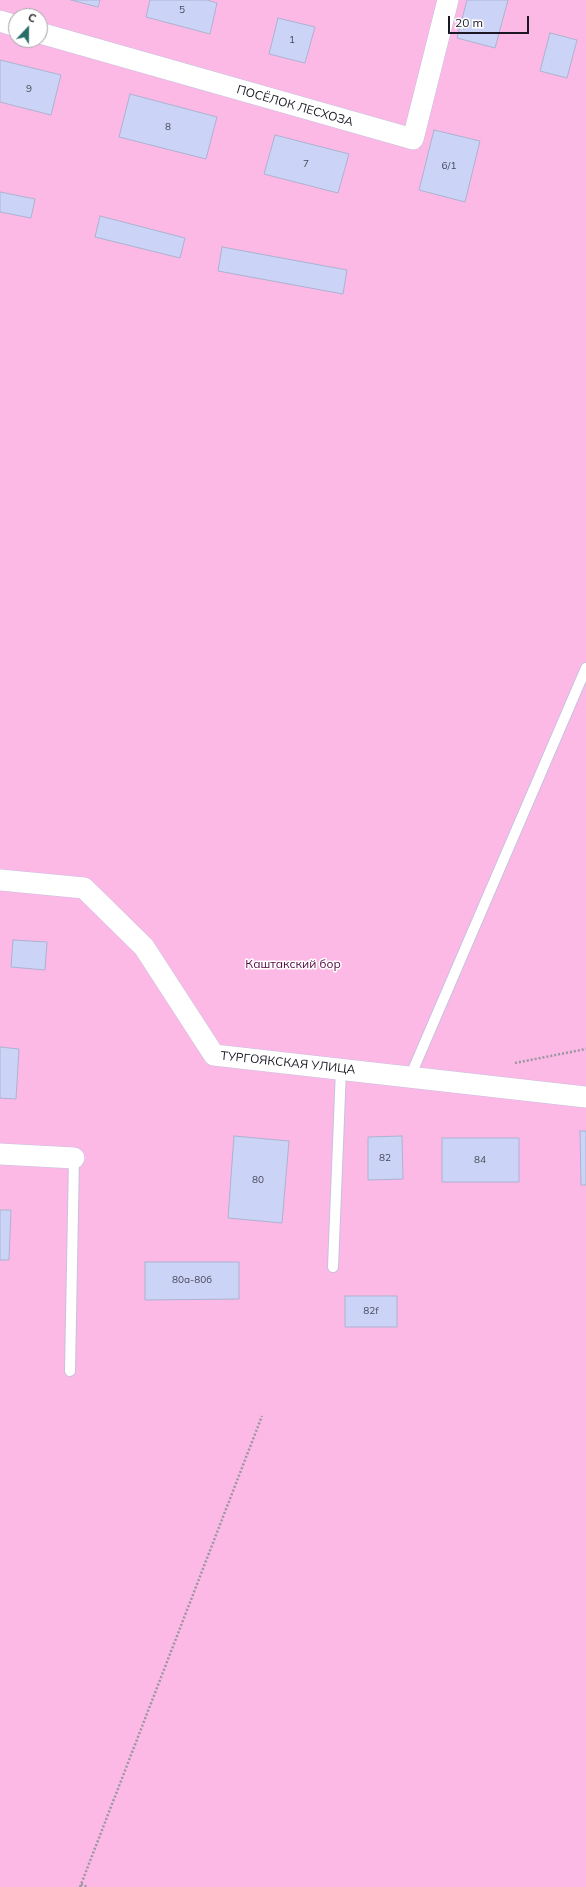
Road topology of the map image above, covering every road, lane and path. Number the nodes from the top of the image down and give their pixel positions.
1 (448, 0) edge
2 (48, 35) edge
3 (586, 668) edge
4 (0, 880) edge
5 (586, 1049) edge
6 (508, 1064) dead end
7 (341, 1069) junction
8 (410, 1077) junction
9 (586, 1097) edge
10 (0, 1154) edge
11 (74, 1158) joint
12 (333, 1267) dead end
13 (70, 1371) dead end
14 (262, 1416) dead end
15 (80, 1886) edge
16 (88, 1887) edge

1 - 2 street, ПОСЁЛОК ЛЕСХОЗА
3 - 8 lane
4 - 7 street, ТУРГОЯКСКАЯ УЛИЦА
5 - 6 path
7 - 8 street, ТУРГОЯКСКАЯ УЛИЦА
7 - 12 lane
8 - 9 street, ТУРГОЯКСКАЯ УЛИЦА
10 - 11 street
11 - 13 lane
14 - 15 path
15 - 16 path

